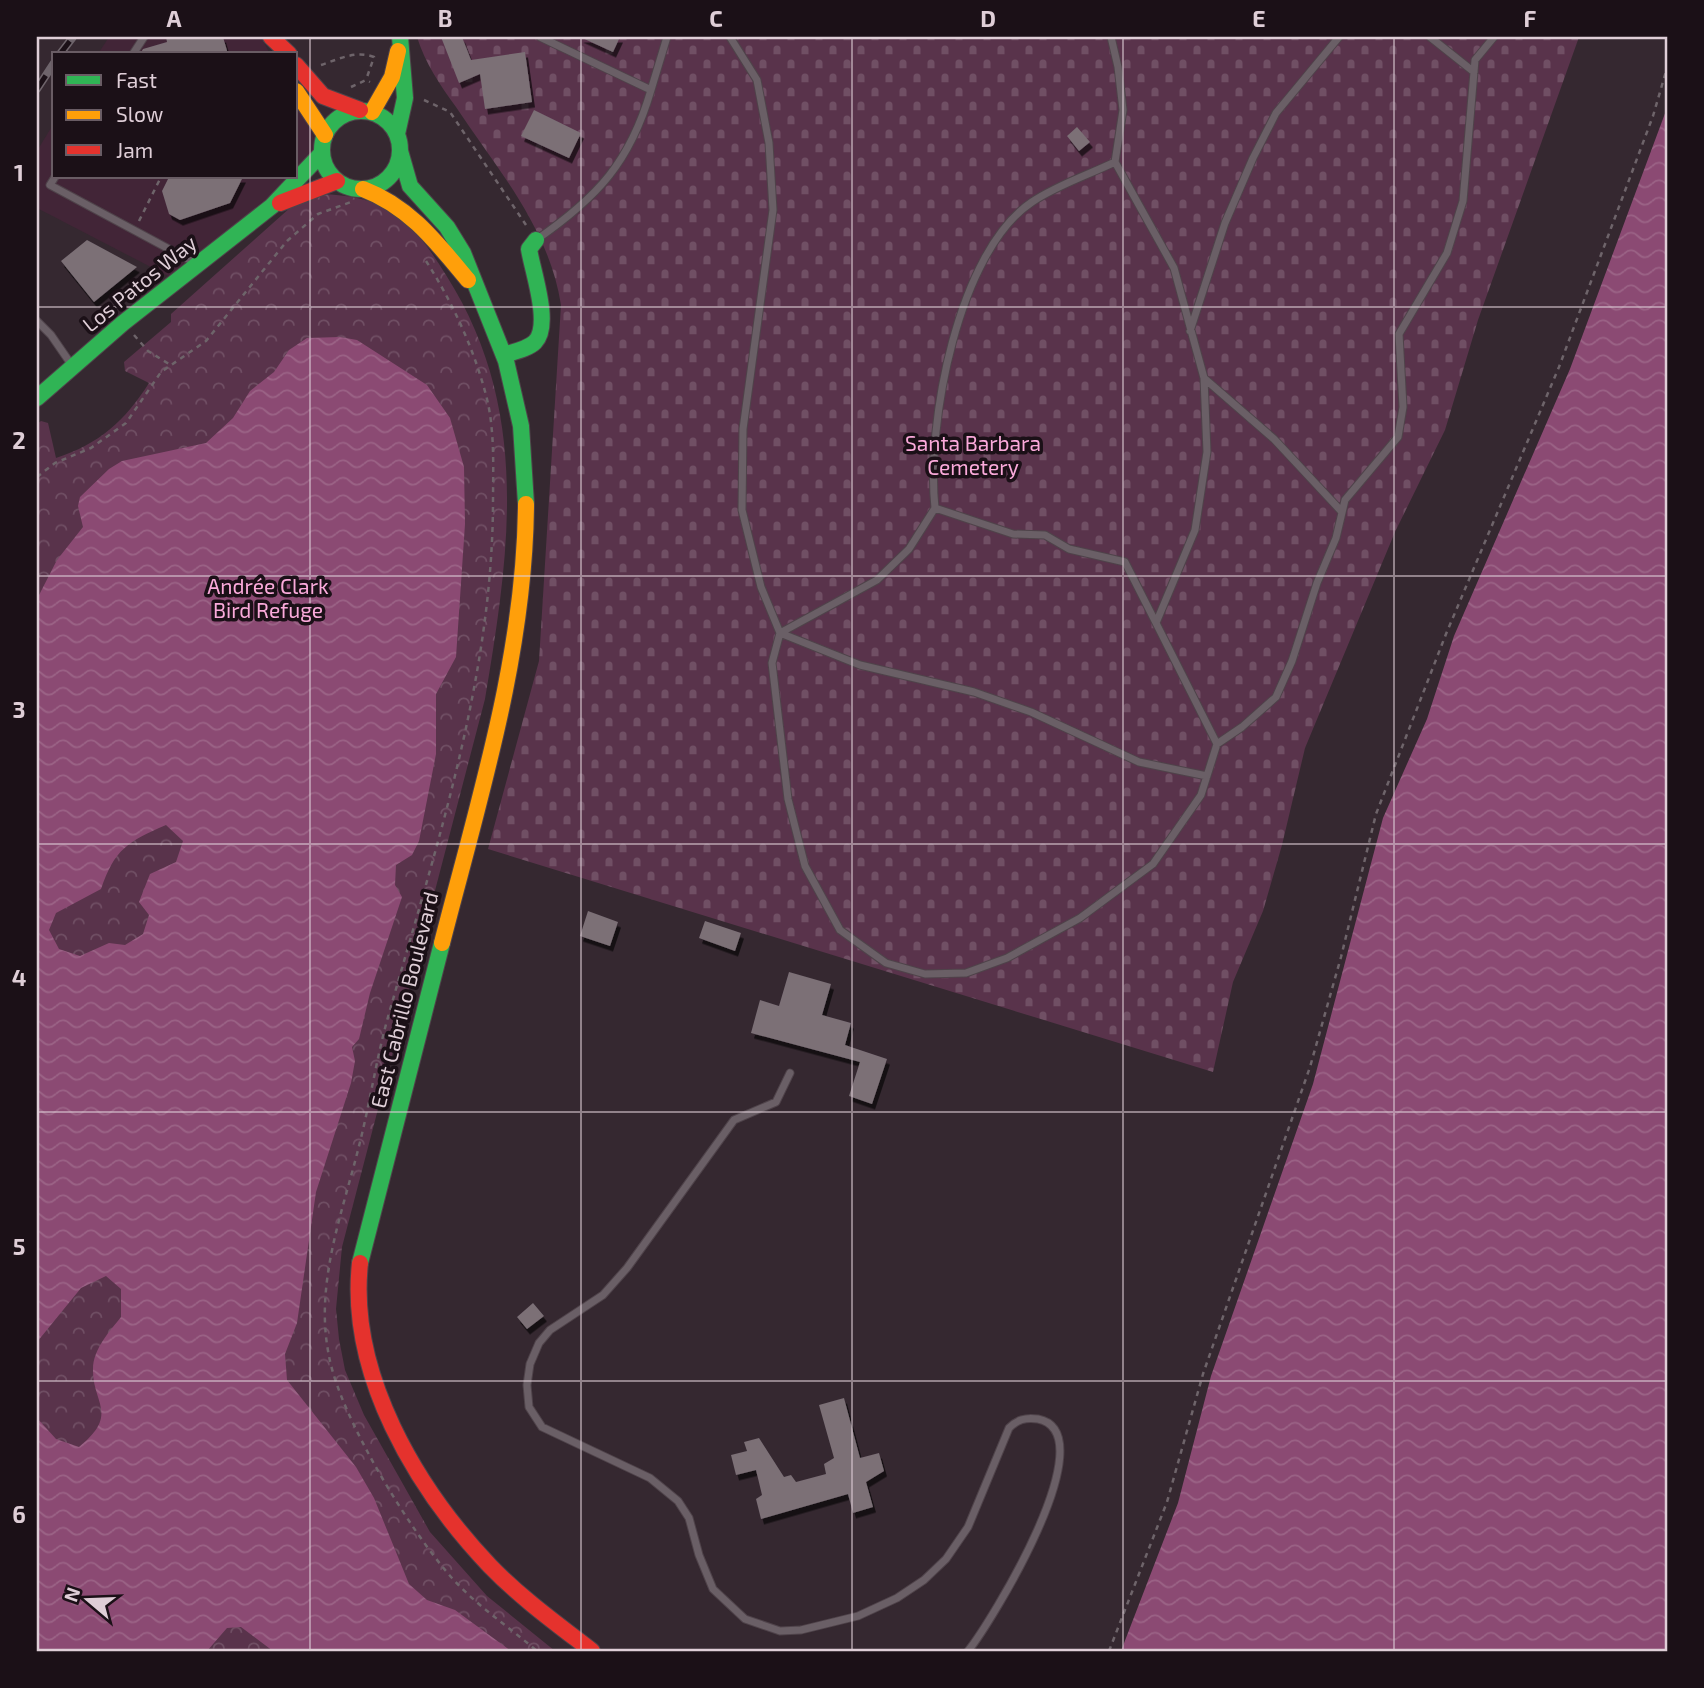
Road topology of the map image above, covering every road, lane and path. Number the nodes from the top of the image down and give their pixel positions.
1 (144, 37) edge
2 (270, 37) edge
3 (540, 37) edge
4 (667, 37) edge
5 (730, 37) edge
6 (1111, 37) edge
7 (1339, 37) edge
8 (1430, 37) edge
9 (1494, 37) edge
10 (400, 38) edge
11 (134, 52) edge
12 (287, 52) edge
13 (303, 67) edge
14 (1667, 68) edge
15 (1474, 72) junction
16 (366, 80) junction
17 (345, 88) dead end
18 (380, 88) dead end
19 (651, 90) junction
20 (298, 94) edge
21 (417, 99) dead end
22 (367, 111) junction
23 (397, 134) junction
24 (325, 135) junction
25 (400, 151) junction
26 (322, 153) junction
27 (1115, 162) junction
28 (54, 178) edge
29 (161, 178) edge
30 (337, 181) junction
31 (361, 195) junction
32 (272, 206) junction
33 (135, 231) junction
34 (533, 236) junction
35 (199, 265) junction
36 (474, 287) junction
37 (37, 321) edge
38 (123, 323) junction
39 (1190, 331) junction
40 (504, 355) junction
41 (169, 365) junction
42 (73, 366) junction
43 (1204, 378) junction
44 (37, 398) edge
45 (37, 477) edge
46 (934, 508) junction
47 (1342, 512) junction
48 (1156, 623) junction
49 (780, 632) junction
50 (1217, 744) junction
51 (1207, 776) junction
52 (790, 1073) dead end
53 (592, 1651) edge
54 (968, 1651) edge
55 (1109, 1651) edge

1 - 11 lane
2 - 12 main road
3 - 19 lane
4 - 19 lane
5 - 49 lane
6 - 27 lane
7 - 39 lane
8 - 15 lane
9 - 15 lane
10 - 22 main road
10 - 23 main road
13 - 16 path
13 - 22 main road
14 - 55 path
15 - 47 lane
16 - 17 path
16 - 18 path
19 - 34 lane
20 - 24 main road
21 - 34 path
22 - 23 main road
22 - 24 main road
23 - 25 main road
24 - 26 main road
25 - 31 main road
25 - 36 main road, East Cabrillo Boulevard
26 - 30 main road
26 - 32 main road, Los Patos Way
27 - 39 lane
27 - 46 lane
28 - 33 lane
29 - 33 path
30 - 31 main road
30 - 32 main road, Los Patos Way
31 - 36 main road, East Cabrillo Boulevard
31 - 41 path
32 - 35 main road, Los Patos Way
33 - 35 lane
34 - 40 main road
35 - 38 main road, Los Patos Way
36 - 40 main road, East Cabrillo Boulevard
37 - 42 lane
38 - 41 path
38 - 42 main road, Los Patos Way
39 - 43 lane
40 - 53 main road, East Cabrillo Boulevard
41 - 45 path
42 - 44 main road, Los Patos Way
43 - 47 lane
43 - 48 lane
46 - 48 lane
46 - 49 lane
47 - 50 lane
48 - 50 lane
49 - 51 lane
49 - 51 lane
50 - 51 lane
52 - 54 lane

